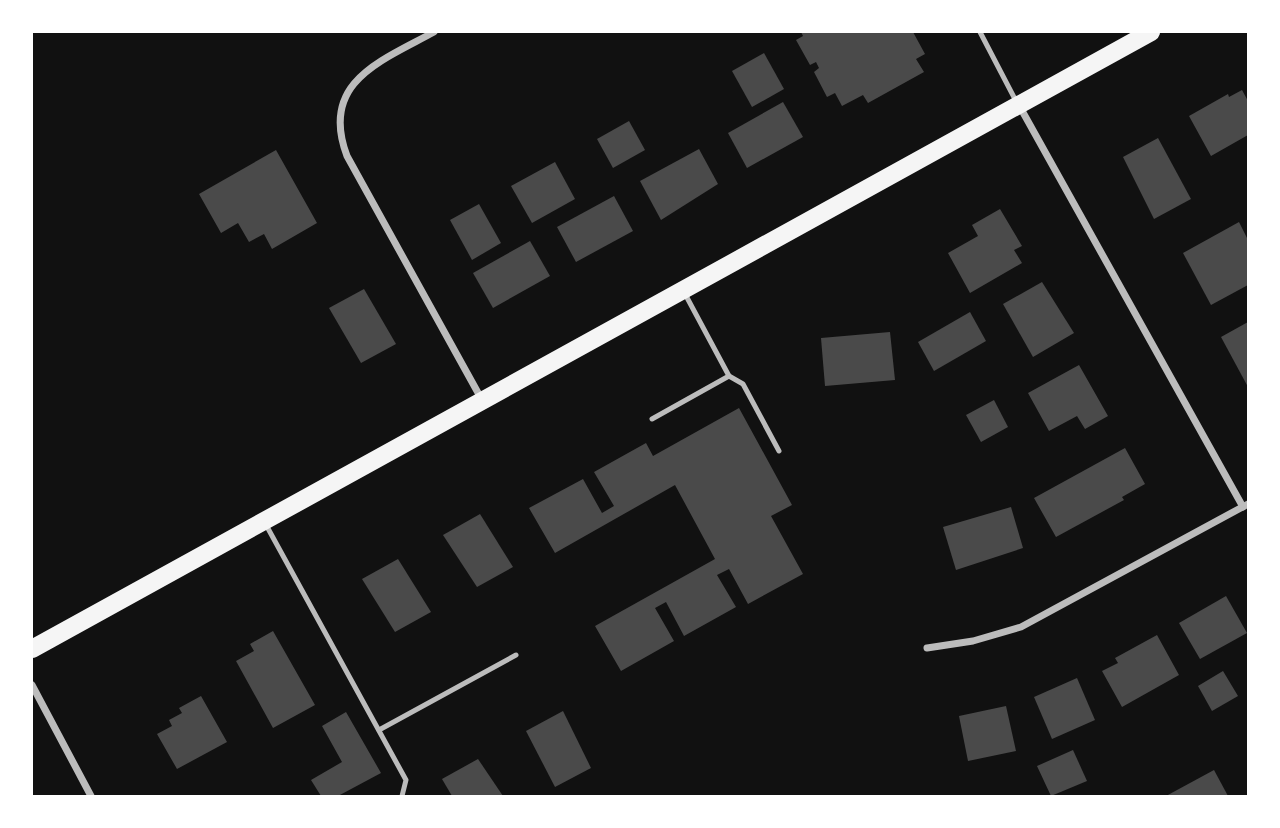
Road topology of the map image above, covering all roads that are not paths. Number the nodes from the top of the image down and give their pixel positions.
1 (434, 32) edge
2 (980, 32) edge
3 (1151, 32) edge
4 (1018, 104) junction
5 (683, 290) junction
6 (729, 376) junction
7 (482, 400) junction
8 (652, 419) dead end
9 (779, 451) dead end
10 (1246, 505) edge
11 (264, 520) junction
12 (927, 648) dead end
13 (32, 649) edge
14 (516, 655) dead end
15 (32, 685) edge
16 (379, 730) junction
17 (91, 796) edge
18 (402, 796) edge

1 - 7 street
2 - 4 lane
3 - 4 main road
4 - 5 main road
4 - 10 street
5 - 6 lane
5 - 7 main road
6 - 8 lane
6 - 9 lane
7 - 11 main road
10 - 12 street
11 - 13 main road
11 - 16 lane
14 - 16 lane
15 - 17 street
16 - 18 lane

